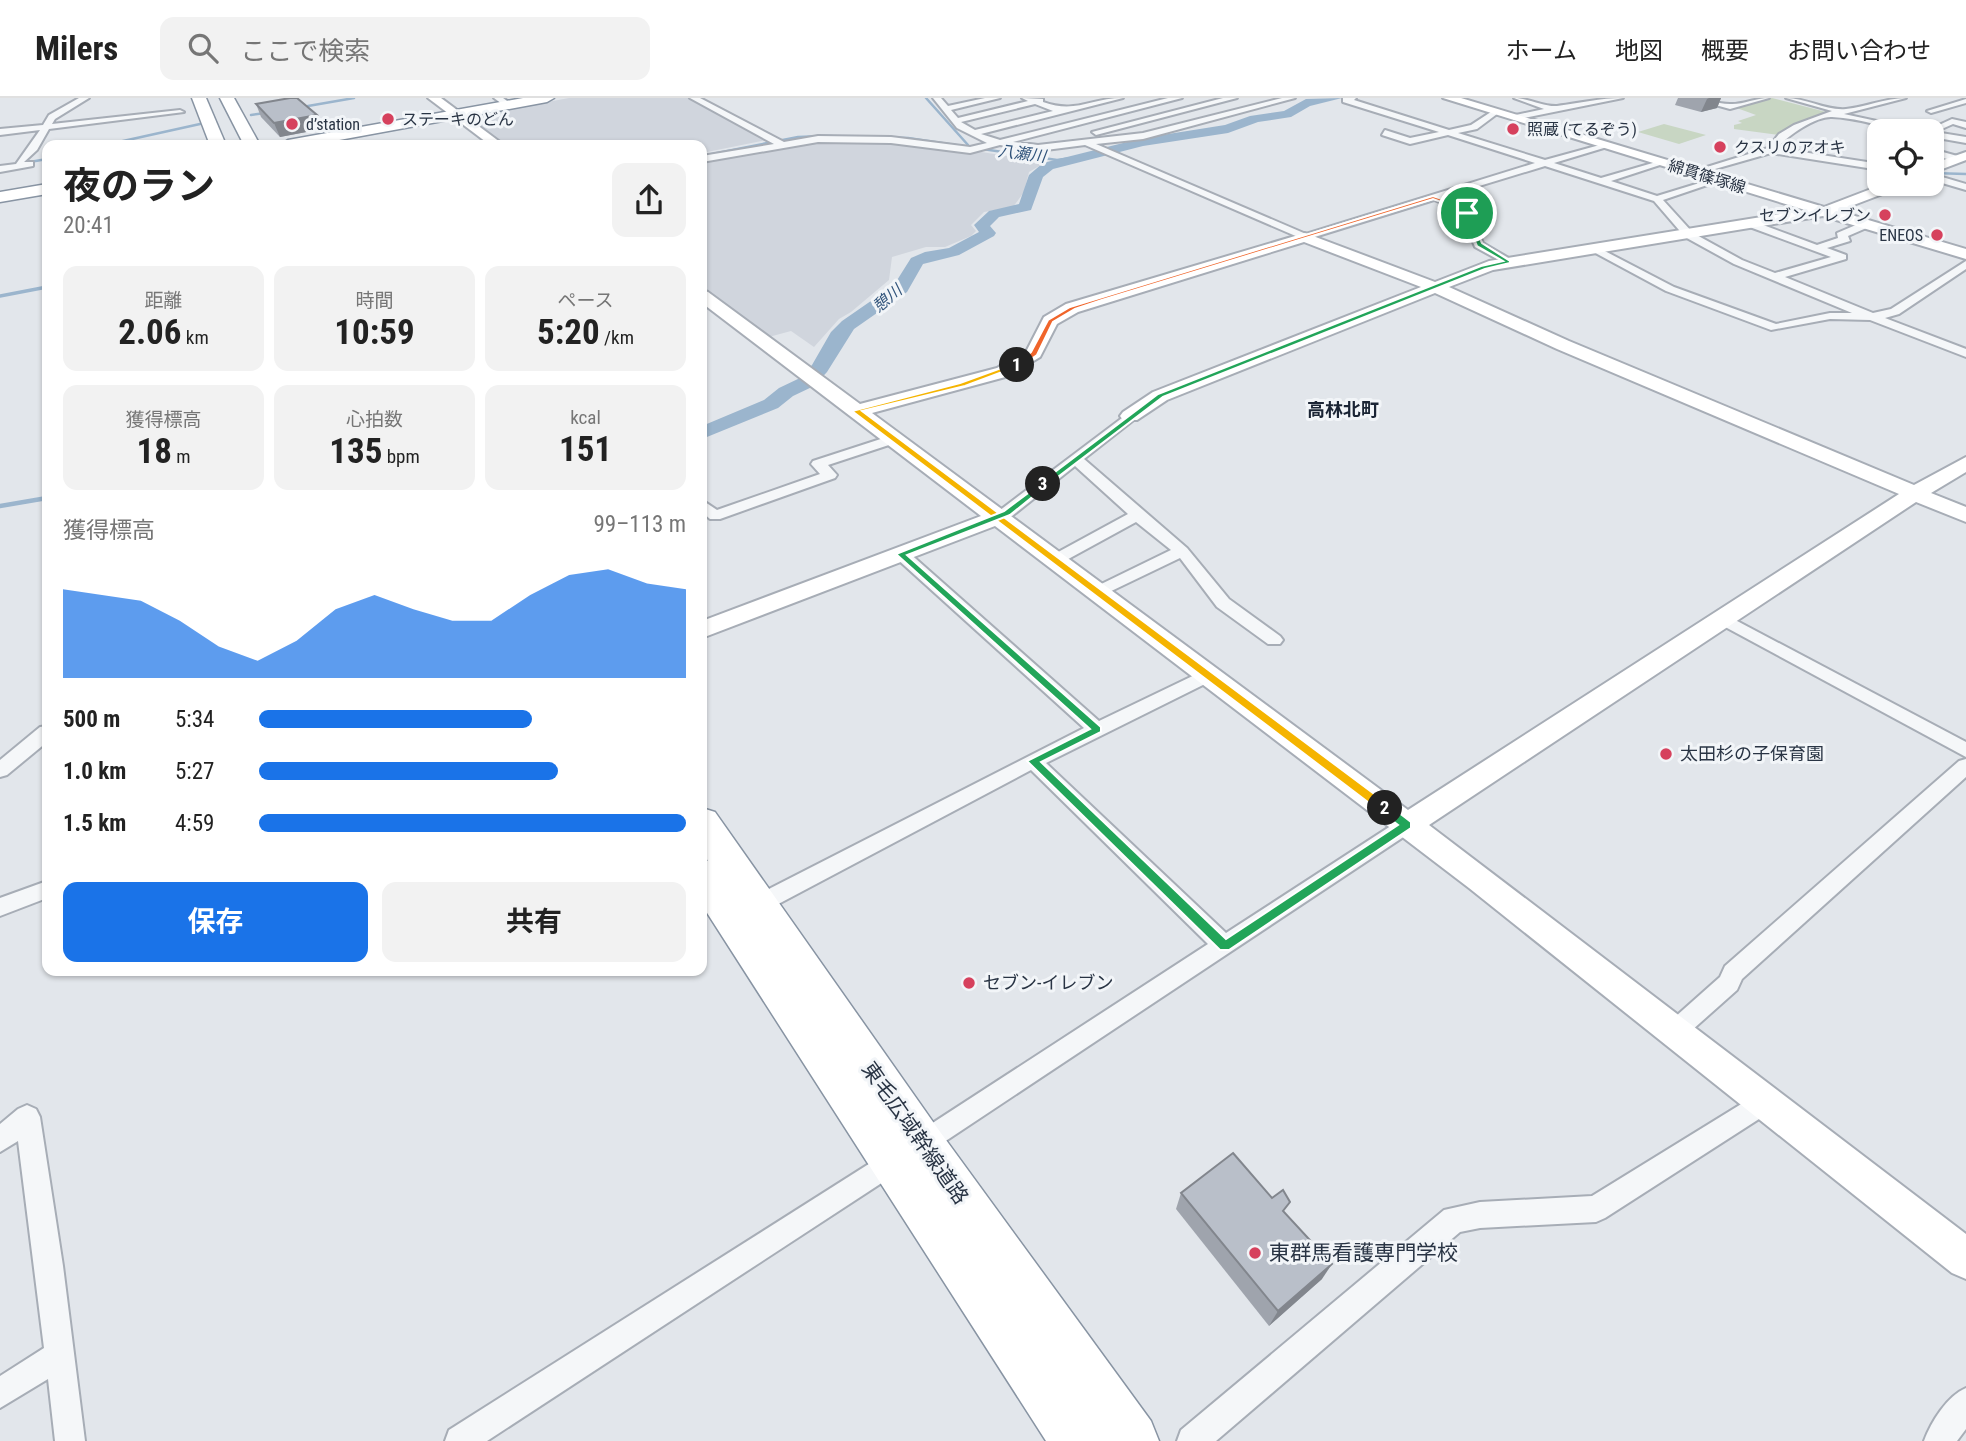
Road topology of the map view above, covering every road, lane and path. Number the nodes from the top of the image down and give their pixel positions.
1 (85, 98) edge
2 (199, 98) edge
3 (208, 98) edge
4 (219, 98) edge
5 (227, 98) edge
6 (434, 98) edge
7 (547, 98) edge
8 (694, 98) edge
9 (938, 98) edge
10 (996, 98) edge
11 (1026, 98) edge
12 (1055, 98) edge
13 (1119, 98) edge
14 (1178, 98) edge
15 (1233, 98) edge
16 (1240, 98) edge
17 (1291, 98) edge
18 (1352, 98) edge
19 (1449, 98) edge
20 (1518, 98) edge
21 (1575, 98) edge
22 (1619, 98) edge
23 (1694, 98) edge
24 (1760, 98) edge
25 (1790, 98) edge
26 (1902, 98) edge
27 (1949, 98) edge
28 (1965, 101) edge
29 (503, 102) edge
30 (1037, 102) junction
31 (1590, 102) junction
32 (1262, 105) junction
33 (1143, 106) junction
34 (946, 109) junction
35 (1553, 109) junction
36 (1843, 111) junction
37 (1931, 111) dead end
38 (180, 112) dead end
39 (1062, 112) junction
40 (1494, 112) junction
41 (1831, 114) junction
42 (456, 115) junction
43 (1167, 115) junction
44 (1514, 118) junction
45 (1085, 120) junction
46 (956, 121) junction
47 (1867, 121) edge
48 (1192, 124) junction
49 (1944, 125) edge
50 (1966, 125) edge
51 (44, 126) junction
52 (1108, 129) junction
53 (0, 132) edge
54 (1445, 132) junction
55 (974, 133) junction
56 (1385, 133) dead end
57 (1944, 135) edge
58 (1132, 138) junction
59 (216, 140) edge
60 (237, 140) edge
61 (238, 140) edge
62 (239, 140) edge
63 (316, 140) edge
64 (491, 140) edge
65 (1966, 140) edge
66 (1061, 141) dead end
67 (993, 142) junction
68 (778, 143) junction
69 (1089, 144) junction
70 (1604, 145) junction
71 (1771, 150) junction
72 (1944, 154) edge
73 (707, 158) edge
74 (1962, 158) edge
75 (19, 162) dead end
76 (1660, 162) junction
77 (1545, 163) junction
78 (30, 164) dead end
79 (1867, 165) edge
80 (1944, 165) edge
81 (0, 169) edge
82 (1696, 173) junction
83 (1716, 179) junction
84 (1602, 181) junction
85 (1944, 181) edge
86 (1966, 187) edge
87 (42, 190) edge
88 (1867, 195) edge
89 (0, 197) edge
90 (1433, 197) junction
91 (1657, 199) junction
92 (1825, 211) junction
93 (1751, 224) junction
94 (1867, 224) junction
95 (1689, 235) junction
96 (1305, 237) junction
97 (1817, 248) junction
98 (1593, 249) junction
99 (1966, 254) edge
100 (1508, 262) junction
101 (1966, 264) edge
102 (1775, 277) junction
103 (1435, 287) junction
104 (709, 307) edge
105 (1872, 317) junction
106 (1966, 353) edge
107 (856, 411) junction
108 (1130, 416) joint
109 (893, 439) junction
110 (1076, 459) junction
111 (1966, 463) edge
112 (1915, 493) junction
113 (707, 509) edge
114 (1137, 514) junction
115 (1966, 514) edge
116 (998, 517) junction
117 (1182, 551) junction
118 (901, 554) junction
119 (1055, 560) junction
120 (1097, 592) junction
121 (1722, 618) junction
122 (707, 628) edge
123 (1274, 640) dead end
124 (1209, 675) junction
125 (1097, 729) junction
126 (42, 736) edge
127 (1966, 750) edge
128 (1033, 761) junction
129 (1966, 766) edge
130 (0, 770) edge
131 (1407, 825) junction
132 (707, 829) edge
133 (707, 881) edge
134 (42, 891) edge
135 (759, 904) junction
136 (0, 907) edge
137 (1225, 947) junction
138 (1674, 1032) junction
139 (1764, 1102) junction
140 (0, 1140) edge
141 (907, 1153) junction
142 (1966, 1259) edge
143 (59, 1355) junction
144 (0, 1393) edge
145 (1966, 1403) edge
146 (70, 1441) edge
147 (460, 1441) edge
148 (1078, 1441) edge
149 (1131, 1441) edge
150 (1192, 1441) edge
151 (1939, 1441) edge

1 - 51 street
2 - 59 highway
3 - 60 highway
4 - 61 highway
5 - 62 highway
6 - 42 street
7 - 29 highway
8 - 68 street
9 - 34 street
10 - 34 street
11 - 30 street
12 - 30 street
13 - 33 street
13 - 39 street
14 - 33 street
15 - 43 street
16 - 32 street
17 - 32 street
18 - 54 street
19 - 40 street, 綿貫篠塚線
20 - 35 street
21 - 31 street
22 - 31 street
23 - 24 street
25 - 36 street
26 - 36 street
27 - 28 street
28 - 37 street
29 - 42 highway
30 - 39 street
30 - 46 street
31 - 35 street
32 - 48 street
33 - 43 street
33 - 45 street
34 - 46 street
35 - 44 street
36 - 41 street
38 - 51 street
39 - 45 street
39 - 55 street
40 - 44 street, 綿貫篠塚線
40 - 54 street
41 - 47 street
41 - 71 street
42 - 63 highway
42 - 64 street
43 - 48 street
43 - 52 street
44 - 70 street, 綿貫篠塚線
45 - 52 street
45 - 67 street
46 - 55 street
48 - 58 street
49 - 50 street
51 - 53 street
51 - 75 street
52 - 58 street
52 - 66 street
54 - 56 street
54 - 77 street
55 - 67 street
57 - 65 street
58 - 69 street
67 - 68 street
67 - 69 street
68 - 73 street
69 - 96 street
70 - 76 street, 綿貫篠塚線
70 - 77 street
71 - 79 street
71 - 82 street
72 - 74 street
74 - 80 street
76 - 82 street, 綿貫篠塚線
76 - 84 street
77 - 84 street
77 - 90 street
78 - 81 street
82 - 83 street, 綿貫篠塚線
83 - 91 street
83 - 92 street, 綿貫篠塚線
84 - 91 street
85 - 86 street
87 - 89 highway
88 - 92 street
90 - 96 street
90 - 100 street
91 - 95 street
92 - 93 street
92 - 94 street, 綿貫篠塚線
93 - 95 street
93 - 97 street
94 - 97 street
94 - 99 street, 綿貫篠塚線
95 - 98 street
95 - 102 street
96 - 103 street
96 - 107 street
97 - 102 street
98 - 100 street
98 - 105 street
100 - 103 street
101 - 105 street
102 - 105 street
103 - 108 street
103 - 112 street
104 - 107 street
105 - 106 street
107 - 109 street
108 - 110 street
109 - 113 street
109 - 116 street
110 - 114 street
110 - 116 street
111 - 112 street
112 - 115 street
112 - 121 street
114 - 117 street
114 - 119 street
116 - 118 street
116 - 119 street
117 - 120 street
117 - 123 street
118 - 122 street
118 - 125 street
119 - 120 street
120 - 124 street
121 - 127 street
121 - 131 street
124 - 125 street
124 - 131 street
125 - 128 street
126 - 130 street
128 - 135 street
128 - 137 street
129 - 138 street
131 - 137 street
131 - 138 street
132 - 135 highway, 東毛広域幹線道路
133 - 141 highway, 東毛広域幹線道路
134 - 136 street
135 - 141 highway, 東毛広域幹線道路
137 - 141 street
138 - 139 street
139 - 142 street
139 - 150 street
140 - 143 street
141 - 147 street
141 - 148 highway, 東毛広域幹線道路
141 - 149 highway, 東毛広域幹線道路
143 - 144 street
143 - 146 street
145 - 151 street

